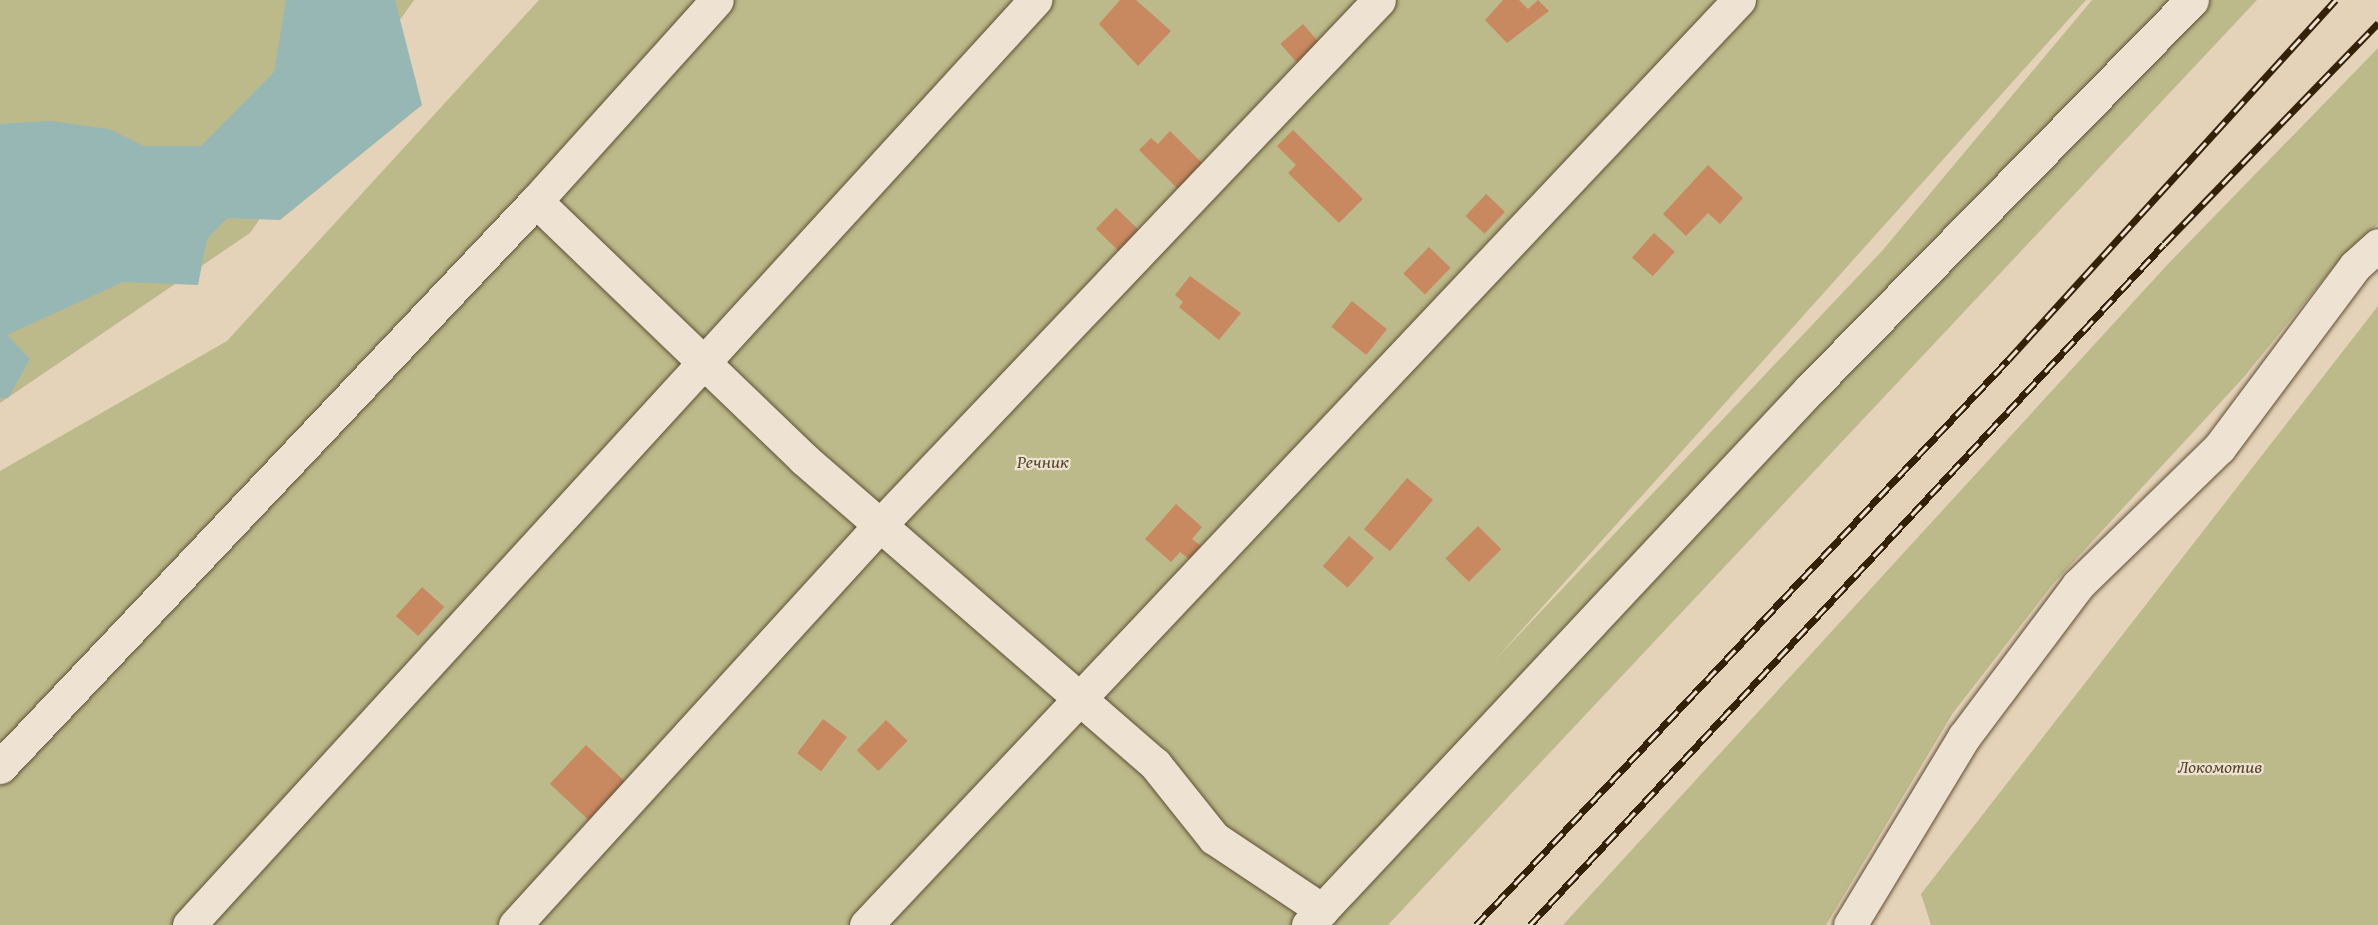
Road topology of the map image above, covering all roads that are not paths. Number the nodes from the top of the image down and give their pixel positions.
1 (717, 0) edge
2 (1035, 0) edge
3 (1380, 0) edge
4 (1739, 0) edge
5 (2192, 0) edge
6 (536, 201) junction
7 (2378, 244) edge
8 (706, 364) junction
9 (880, 525) junction
10 (1077, 696) junction
11 (0, 767) edge
12 (1315, 917) edge
13 (189, 925) edge
14 (514, 925) edge
15 (866, 925) edge
16 (1850, 925) edge

1 - 6 lane
2 - 8 lane
3 - 9 lane
4 - 10 lane
5 - 12 lane
6 - 8 lane
6 - 11 lane
7 - 16 lane
8 - 9 lane
8 - 13 lane
9 - 10 lane
9 - 14 lane
10 - 12 lane
10 - 15 lane

